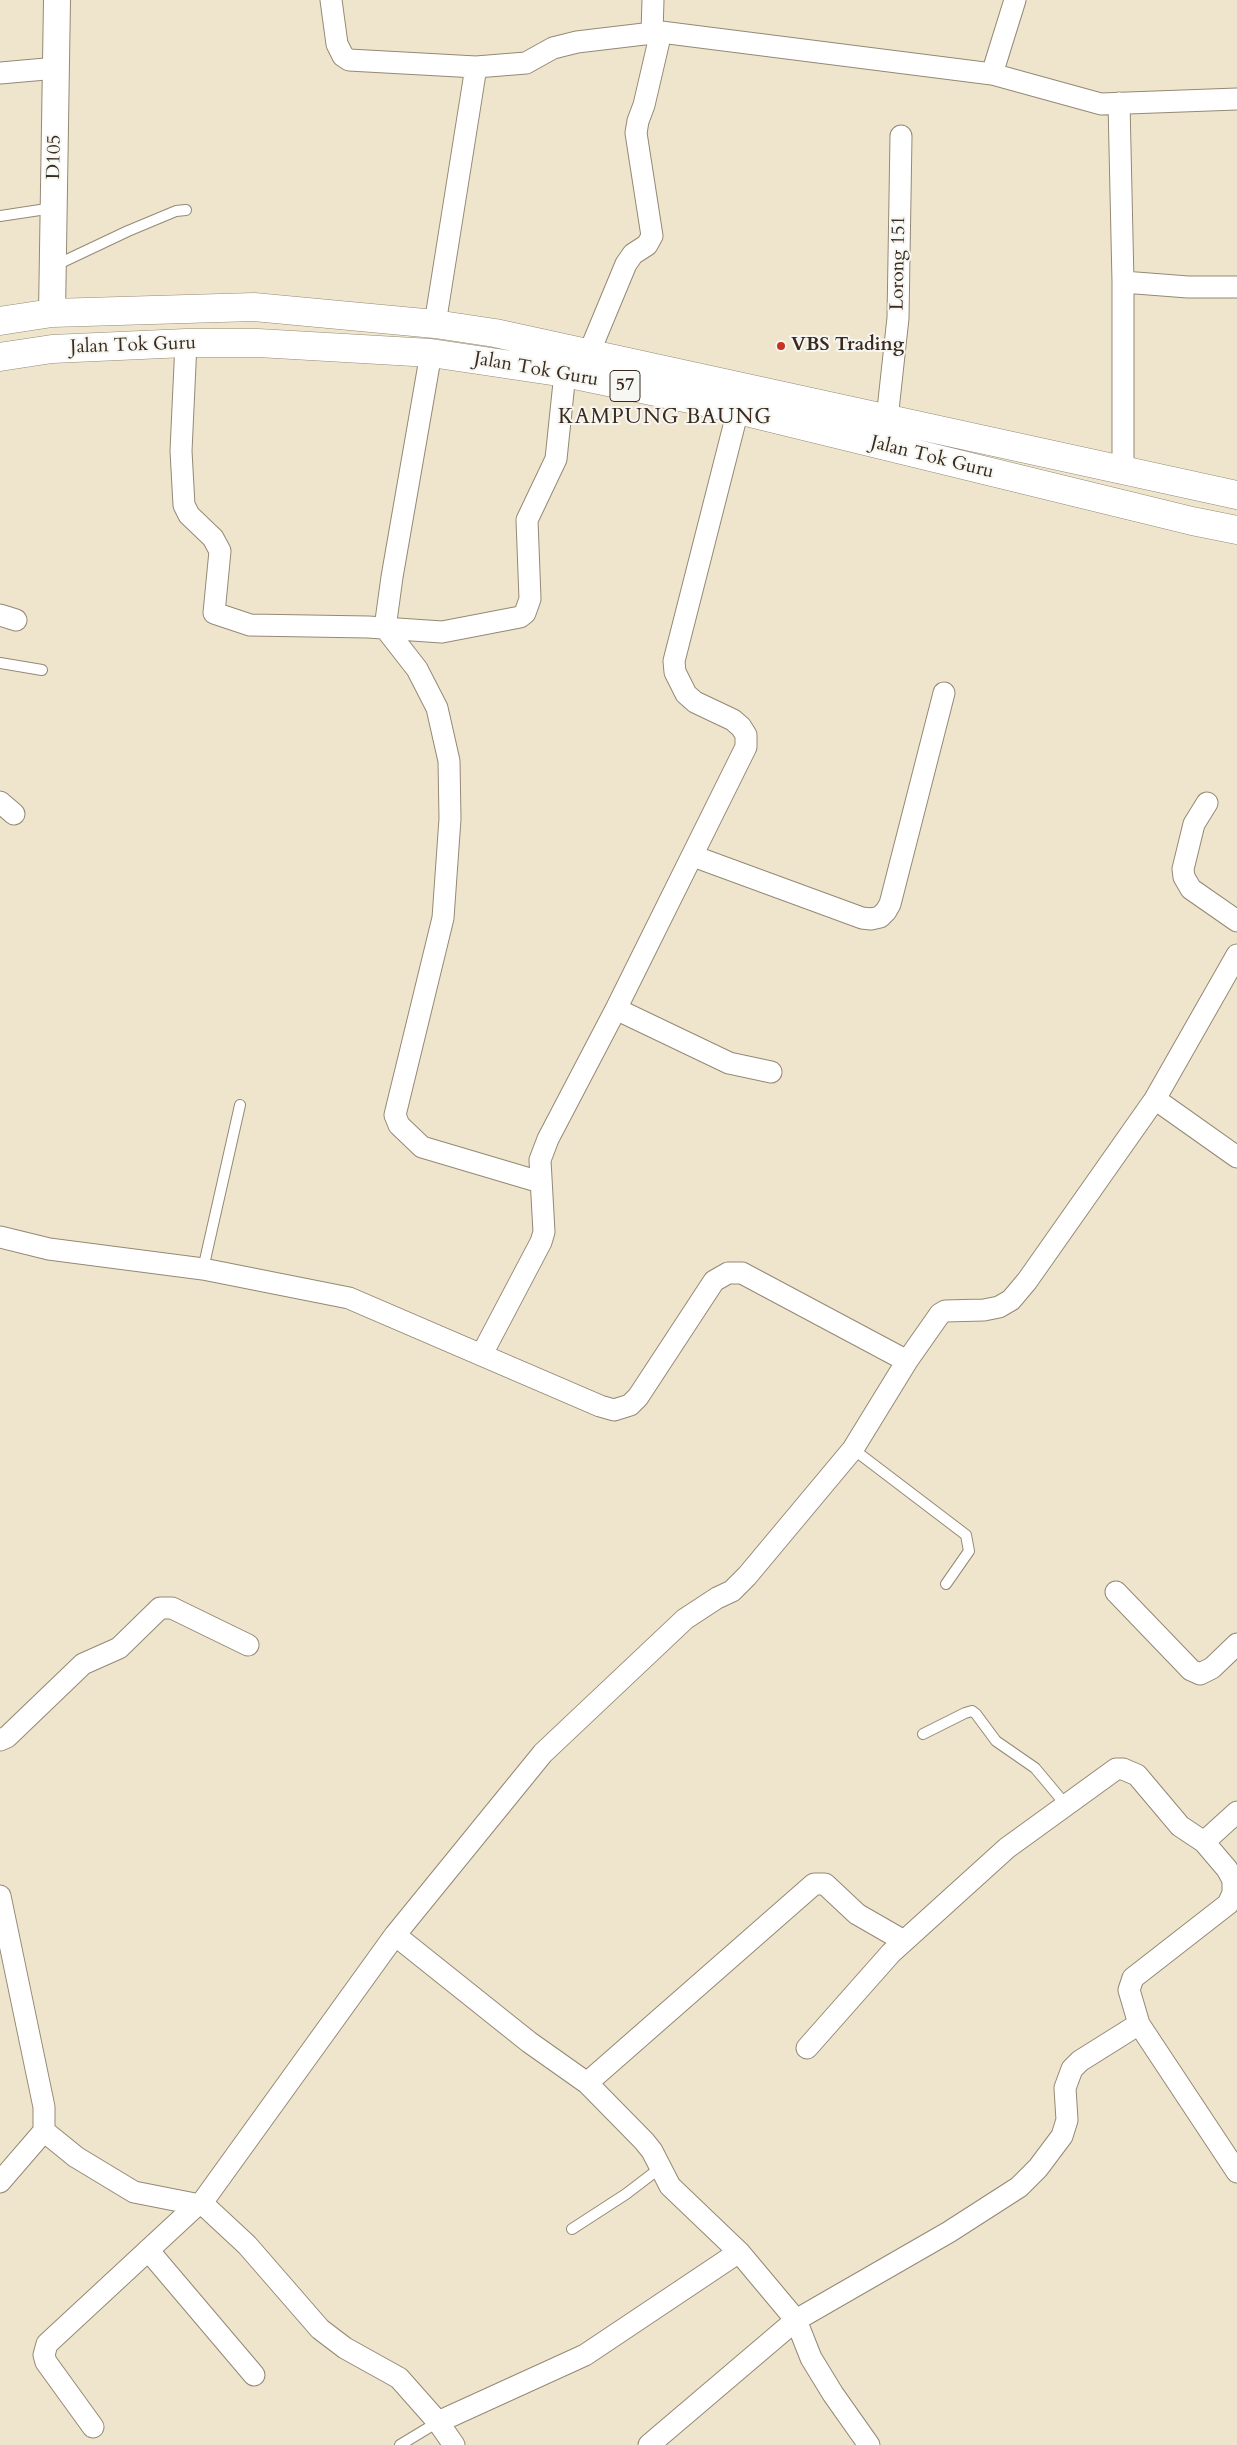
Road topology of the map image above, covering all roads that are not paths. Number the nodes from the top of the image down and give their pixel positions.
1 (57, 0) edge
2 (331, 0) edge
3 (653, 0) edge
4 (1015, 0) edge
5 (657, 33) junction
6 (476, 67) junction
7 (57, 68) junction
8 (0, 73) edge
9 (992, 74) junction
10 (1237, 100) edge
11 (1119, 103) junction
12 (901, 136) dead end
13 (54, 208) junction
14 (186, 210) dead end
15 (0, 216) edge
16 (53, 266) junction
17 (1123, 282) junction
18 (1237, 287) edge
19 (52, 313) junction
20 (0, 321) edge
21 (435, 324) junction
22 (186, 343) junction
23 (431, 353) junction
24 (589, 353) junction
25 (0, 357) edge
26 (565, 373) junction
27 (738, 410) junction
28 (887, 419) junction
29 (1123, 470) junction
30 (1237, 495) edge
31 (1237, 530) edge
32 (385, 628) junction
33 (0, 663) edge
34 (42, 670) dead end
35 (944, 693) dead end
36 (1207, 803) dead end
37 (693, 856) junction
38 (1237, 921) edge
39 (1237, 955) edge
40 (616, 1010) junction
41 (772, 1072) dead end
42 (1155, 1099) junction
43 (240, 1105) dead end
44 (1237, 1157) edge
45 (540, 1182) junction
46 (0, 1237) edge
47 (203, 1269) junction
48 (482, 1354) junction
49 (907, 1361) junction
50 (853, 1449) junction
51 (946, 1584) dead end
52 (1116, 1592) dead end
53 (1237, 1644) edge
54 (248, 1645) dead end
55 (923, 1734) dead end
56 (0, 1740) edge
57 (1066, 1804) junction
58 (1237, 1812) edge
59 (1204, 1842) junction
60 (0, 1896) edge
61 (395, 1935) junction
62 (904, 1941) junction
63 (1139, 2024) junction
64 (807, 2048) dead end
65 (587, 2083) junction
66 (44, 2131) junction
67 (660, 2168) junction
68 (1237, 2172) edge
69 (0, 2182) edge
70 (200, 2204) junction
71 (572, 2229) dead end
72 (148, 2250) junction
73 (739, 2252) junction
74 (796, 2320) junction
75 (254, 2375) dead end
76 (438, 2422) junction
77 (94, 2428) dead end
78 (400, 2445) edge
79 (454, 2445) edge
80 (649, 2445) edge
81 (869, 2445) edge

1 - 7 street, D105
2 - 6 street
3 - 5 street
4 - 9 street
5 - 6 street
5 - 9 street
5 - 24 street
6 - 21 street
7 - 8 street
7 - 13 street, D105
9 - 11 street
10 - 11 street
11 - 17 street
12 - 28 street, Lorong 151
13 - 15 lane
13 - 16 street, D105
14 - 16 lane
16 - 19 street, D105
17 - 18 street
17 - 29 street
19 - 20 main road, Jalan Tok Guru / 57
19 - 21 main road, Jalan Tok Guru / 57
21 - 24 main road, Jalan Tok Guru / 57
22 - 23 main road, Jalan Tok Guru / 57
22 - 25 main road, Jalan Tok Guru / 57
22 - 32 street
23 - 26 main road, Jalan Tok Guru / 57
23 - 32 street
24 - 28 main road, Jalan Tok Guru / 57
26 - 27 main road, Jalan Tok Guru / 57
26 - 32 street
27 - 31 main road, Jalan Tok Guru / 57
27 - 37 street
28 - 29 main road, Jalan Tok Guru / 57
29 - 30 main road, Jalan Tok Guru / 57
32 - 45 street
33 - 34 lane
35 - 37 street
36 - 38 street
37 - 40 street
39 - 42 street
40 - 41 street
40 - 45 street
42 - 44 street
42 - 49 street
43 - 47 lane
45 - 48 street
46 - 47 street
47 - 48 street
48 - 49 street
49 - 50 street
50 - 51 lane
50 - 61 street
52 - 53 street
54 - 56 street
55 - 57 lane
57 - 59 street
57 - 62 street
58 - 59 street
59 - 63 street
60 - 66 street
61 - 65 street
61 - 70 street
62 - 64 street
62 - 65 street
63 - 68 street
63 - 74 street
65 - 67 street
66 - 69 street
66 - 70 street
67 - 71 lane
67 - 73 street
70 - 72 street
70 - 76 street
72 - 75 street
72 - 77 street
73 - 74 street
73 - 76 street
74 - 80 street
74 - 81 street
76 - 78 lane
76 - 79 street

